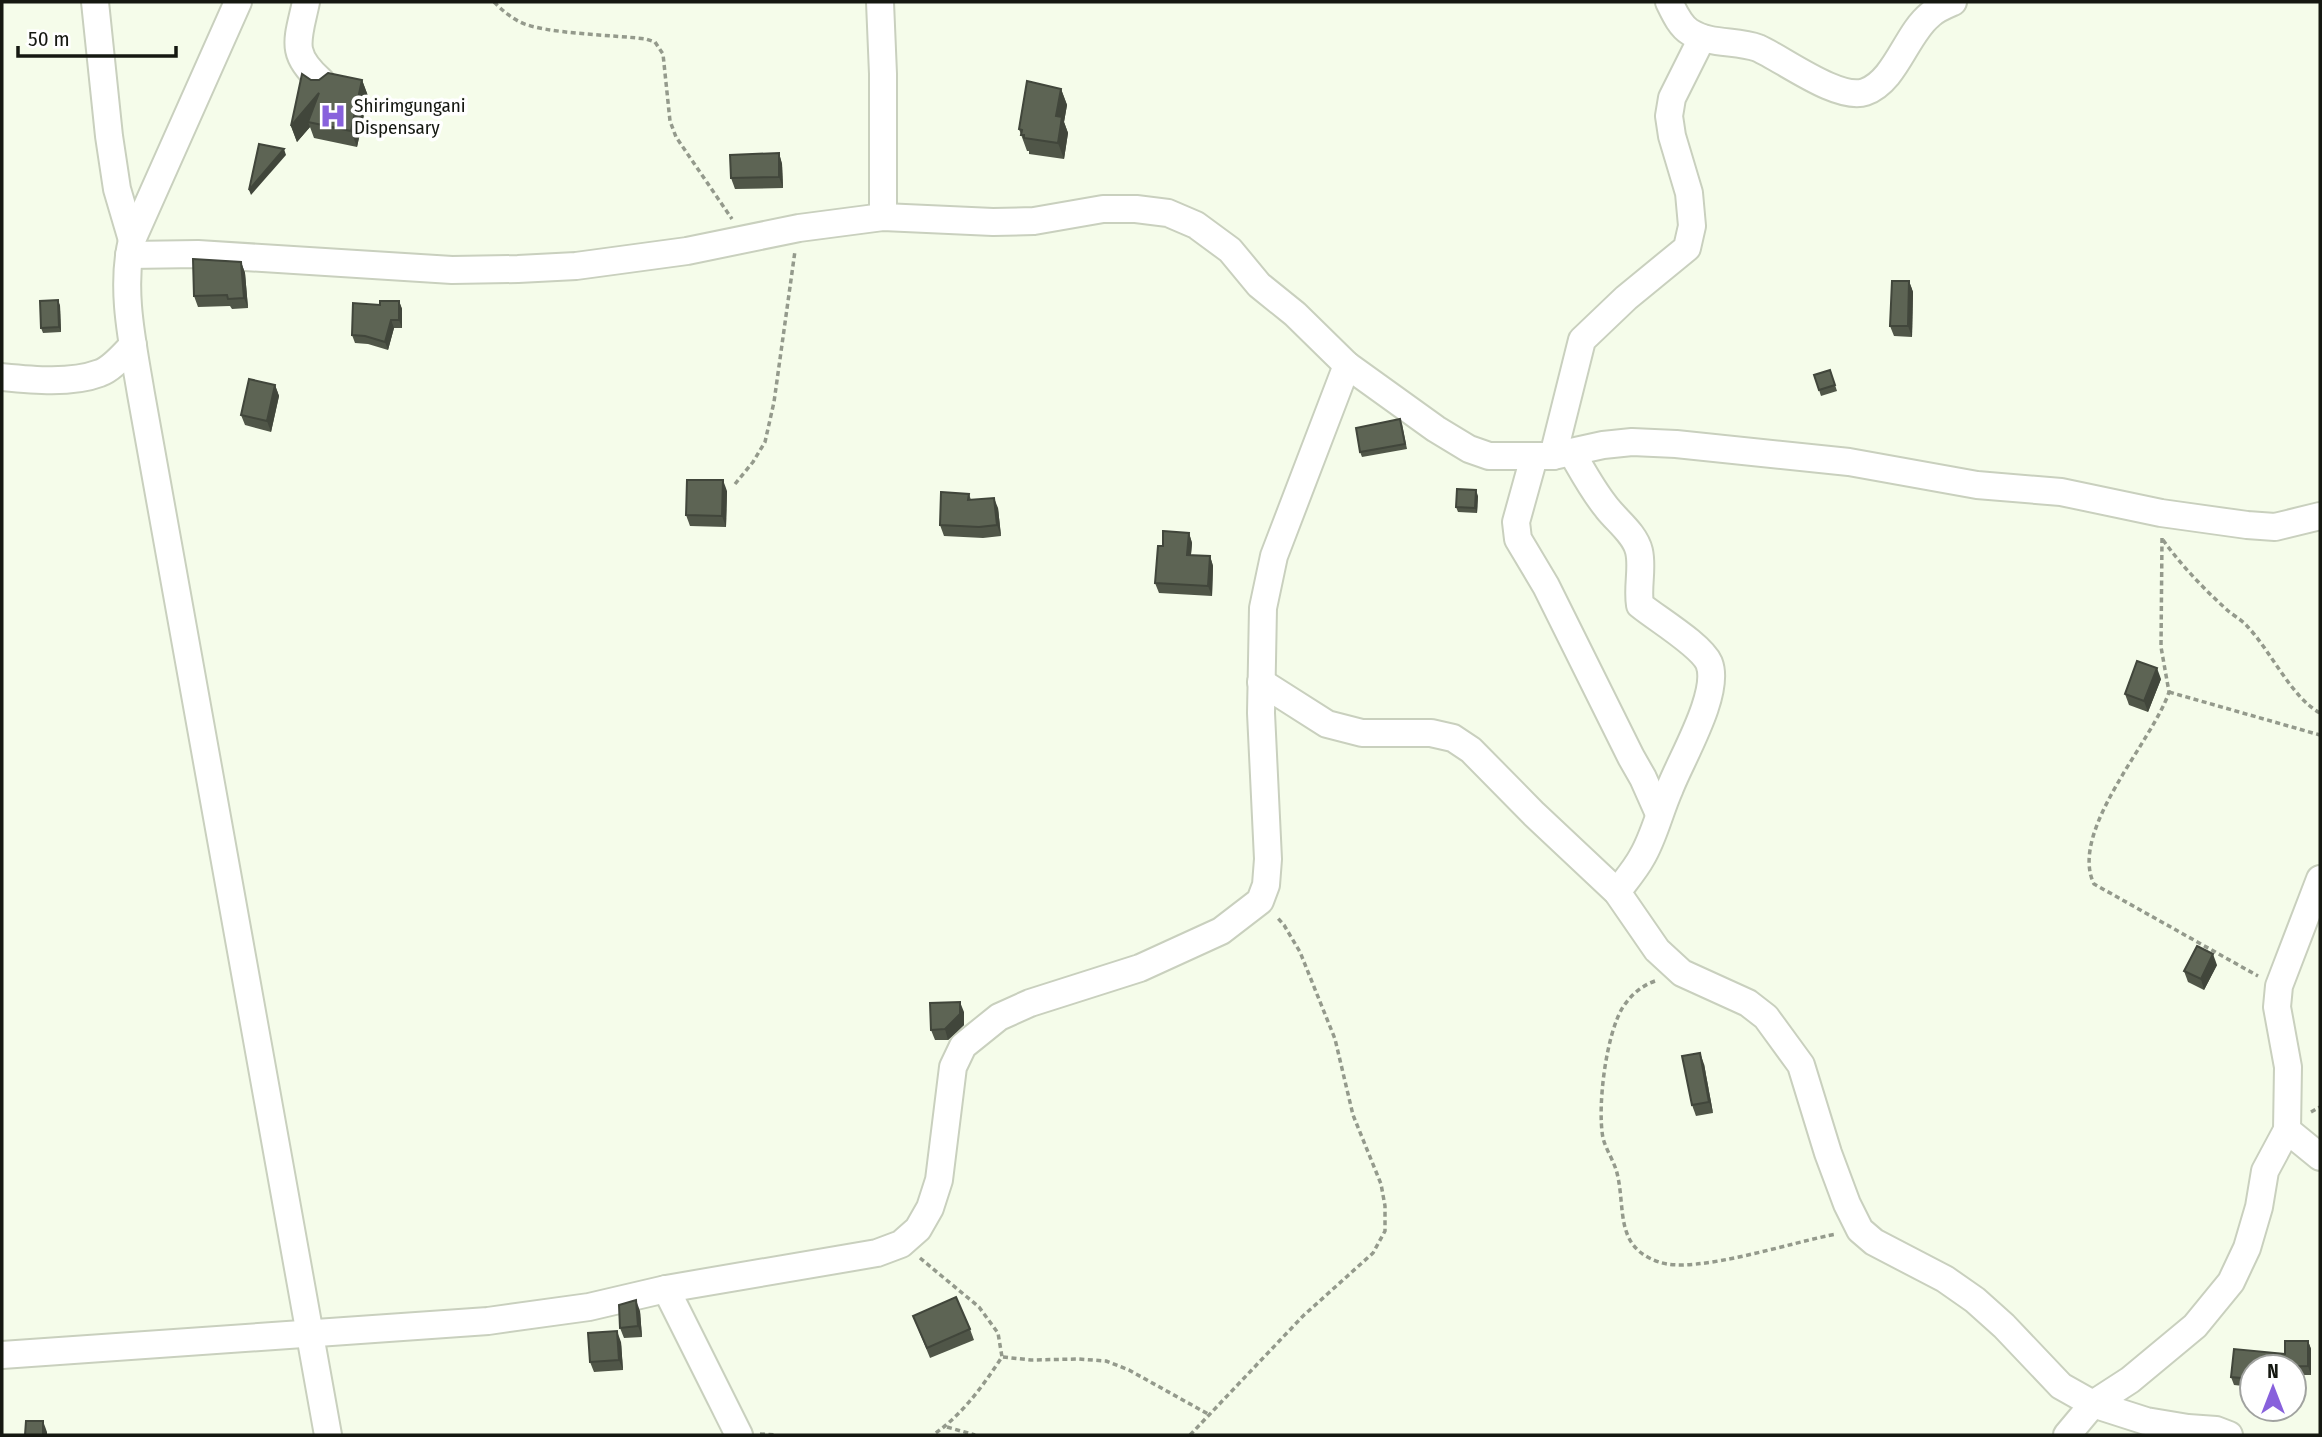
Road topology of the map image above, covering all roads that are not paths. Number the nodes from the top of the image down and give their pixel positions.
1 (95, 2) edge
2 (238, 2) edge
3 (306, 2) edge
4 (880, 2) edge
5 (1669, 2) edge
6 (1953, 2) edge
7 (1702, 38) junction
8 (321, 81) edge
9 (883, 217) junction
10 (131, 248) junction
11 (133, 345) junction
12 (1347, 365) junction
13 (102, 373) junction
14 (2, 377) edge
15 (141, 394) junction
16 (1553, 455) junction
17 (2320, 516) edge
18 (1261, 682) junction
19 (1659, 814) junction
20 (2320, 879) edge
21 (1617, 892) junction
22 (2287, 1130) junction
23 (2320, 1157) edge
24 (666, 1289) junction
25 (309, 1335) junction
26 (2, 1355) edge
27 (2093, 1404) junction
28 (328, 1435) edge
29 (739, 1435) edge
30 (2067, 1435) edge
31 (2229, 1435) edge

1 - 10 street
2 - 10 street
3 - 8 street
4 - 9 street
5 - 7 street
6 - 7 street
7 - 16 street
9 - 10 street
9 - 12 street
10 - 11 street
11 - 13 street
11 - 15 street
12 - 16 street
12 - 18 street
13 - 14 street
13 - 15 street
15 - 25 street
16 - 17 street
16 - 19 street
16 - 19 street
18 - 21 street
18 - 24 street
19 - 21 street
20 - 22 street
21 - 27 street
22 - 23 street
22 - 27 street
24 - 25 street
24 - 29 street
25 - 26 street
25 - 28 street
27 - 30 street
27 - 31 street

